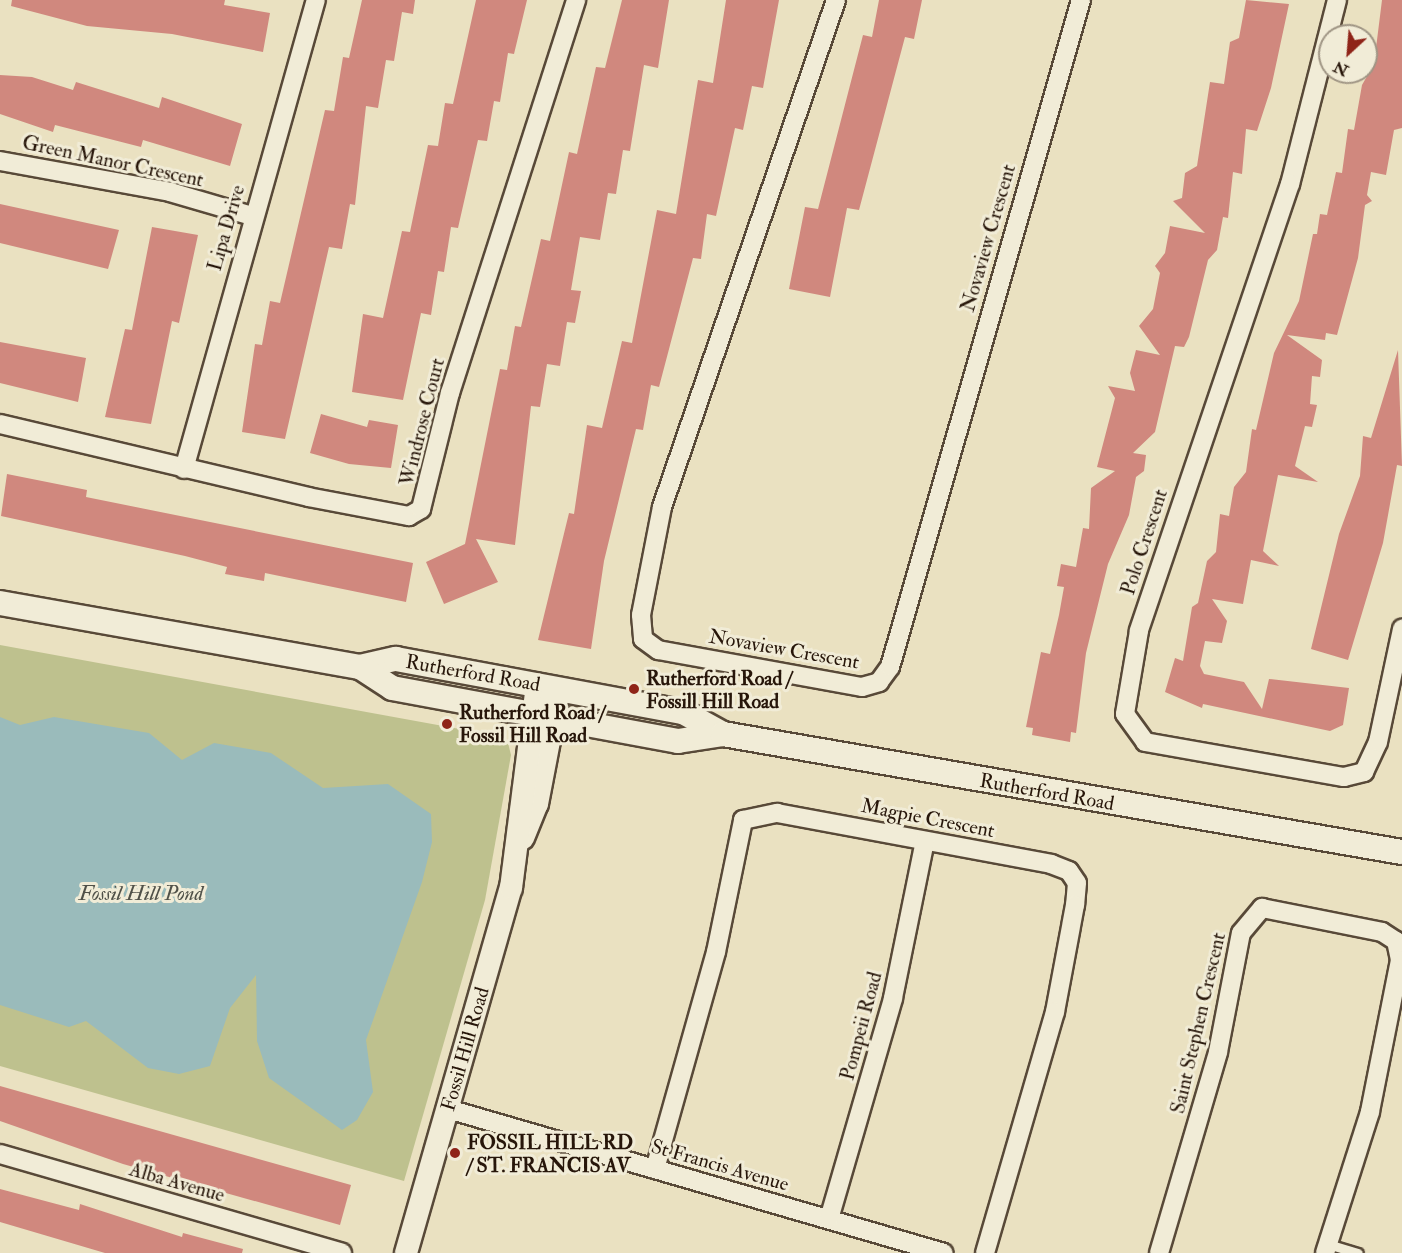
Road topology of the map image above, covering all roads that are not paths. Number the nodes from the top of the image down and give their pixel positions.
1 (316, 0) edge
2 (576, 0) edge
3 (836, 0) edge
4 (1081, 0) edge
5 (1337, 0) edge
6 (0, 161) edge
7 (252, 216) junction
8 (0, 424) edge
9 (184, 469) junction
10 (0, 603) edge
11 (1402, 629) edge
12 (360, 667) junction
13 (548, 687) junction
14 (543, 717) junction
15 (723, 734) junction
16 (925, 841) junction
17 (1371, 849) junction
18 (1402, 852) edge
19 (1402, 862) edge
20 (448, 1109) junction
21 (0, 1154) edge
22 (655, 1169) junction
23 (829, 1220) junction
24 (1326, 1249) edge
25 (342, 1253) edge
26 (406, 1253) edge
27 (945, 1253) edge
28 (985, 1253) edge
29 (1159, 1253) edge
30 (1358, 1253) edge

1 - 7 street, Lipa Drive
2 - 9 street, Windrose Court
3 - 4 street, Novaview Crescent
5 - 11 street, Polo Crescent
6 - 7 street, Green Manor Crescent
7 - 9 street, Lipa Drive
8 - 9 street, Windrose Court
10 - 12 main road, Rutherford Road
12 - 13 main road, Rutherford Road
12 - 14 main road, Rutherford Road
13 - 14 street, Fossil Hill Road
13 - 15 main road, Rutherford Road
14 - 15 main road, Rutherford Road
14 - 20 street, Fossil Hill Road
15 - 17 main road, Rutherford Road
16 - 22 street, Magpie Crescent
16 - 23 street, Pompeii Road
16 - 28 street, Magpie Crescent
17 - 18 main road, Rutherford Road
17 - 19 main road, Rutherford Road
20 - 22 street, St Francis Avenue
20 - 26 street, Fossil Hill Road
21 - 25 street, Alba Avenue
22 - 23 street, St Francis Avenue
23 - 27 street, St Francis Avenue
24 - 29 street, Saint Stephen Crescent
24 - 30 lane

